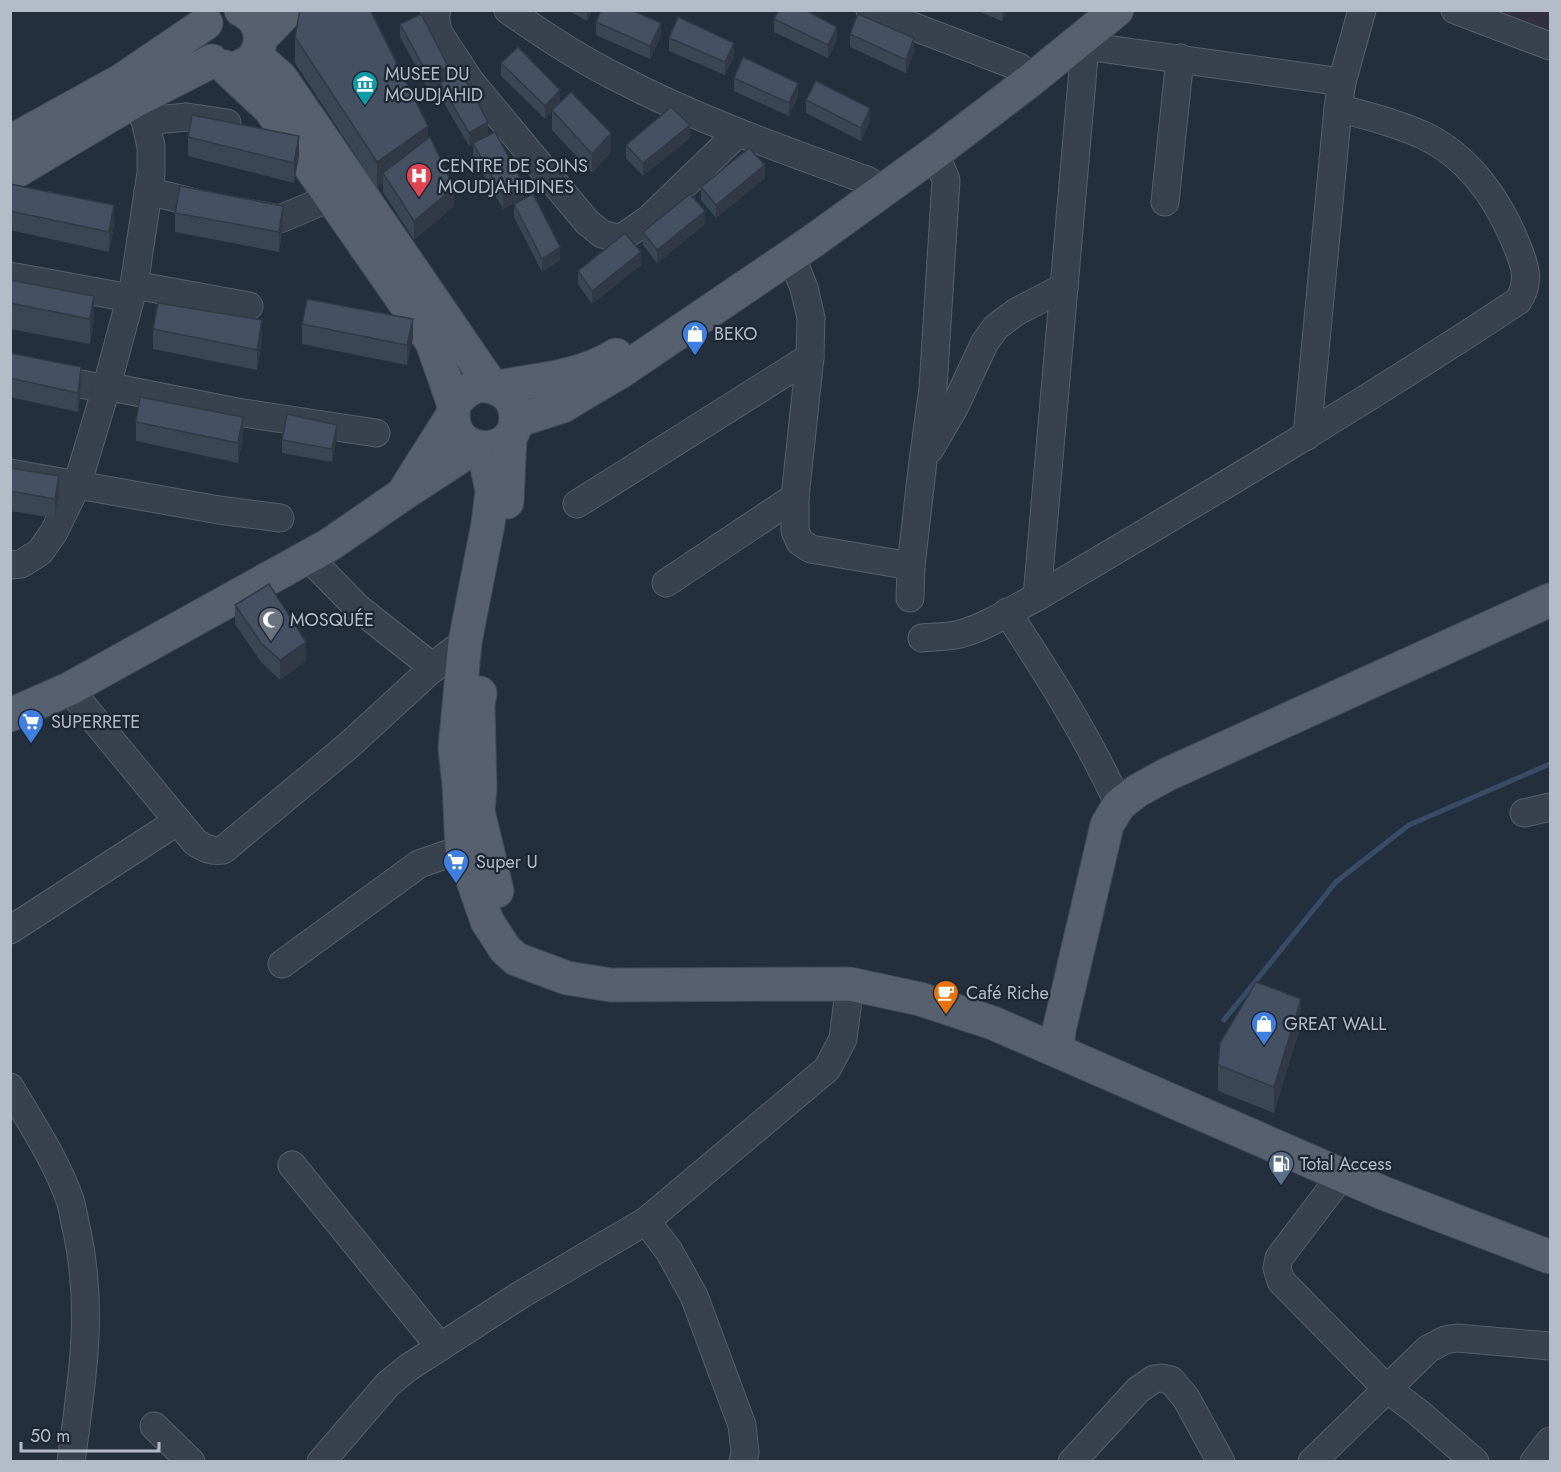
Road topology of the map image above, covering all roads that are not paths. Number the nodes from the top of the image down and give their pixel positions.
1 (241, 10) edge
2 (288, 10) edge
3 (437, 10) edge
4 (508, 10) edge
5 (870, 10) edge
6 (1117, 10) edge
7 (1362, 10) edge
8 (1455, 10) edge
9 (214, 17) edge
10 (1084, 33) edge
11 (1551, 46) edge
12 (259, 47) junction
13 (1180, 58) junction
14 (218, 64) junction
15 (1026, 73) junction
16 (1340, 95) junction
17 (135, 100) junction
18 (738, 133) junction
19 (288, 134) junction
20 (10, 142) edge
21 (934, 153) junction
22 (10, 175) edge
23 (869, 181) junction
24 (148, 191) junction
25 (332, 197) junction
26 (1165, 202) dead end
27 (791, 255) junction
28 (10, 276) edge
29 (1064, 287) junction
30 (132, 292) junction
31 (249, 306) dead end
32 (810, 357) junction
33 (10, 370) edge
34 (494, 386) junction
35 (106, 387) junction
36 (453, 410) junction
37 (376, 433) dead end
38 (1307, 436) junction
39 (496, 438) junction
40 (922, 460) junction
41 (10, 473) edge
42 (77, 485) junction
43 (403, 494) junction
44 (795, 496) junction
45 (577, 504) dead end
46 (280, 518) dead end
47 (308, 557) junction
48 (10, 565) edge
49 (910, 566) junction
50 (666, 583) dead end
51 (1037, 597) junction
52 (910, 598) dead end
53 (1551, 600) edge
54 (1007, 612) junction
55 (922, 638) dead end
56 (465, 642) junction
57 (434, 668) junction
58 (69, 690) junction
59 (10, 716) edge
60 (1119, 805) junction
61 (1551, 807) edge
62 (1524, 813) dead end
63 (178, 820) junction
64 (462, 849) junction
65 (10, 930) edge
66 (282, 964) dead end
67 (850, 984) junction
68 (1058, 1040) junction
69 (1100, 1058) junction
70 (10, 1087) edge
71 (292, 1165) dead end
72 (1342, 1175) junction
73 (646, 1221) junction
74 (1551, 1237) edge
75 (1551, 1257) edge
76 (1551, 1346) edge
77 (440, 1347) junction
78 (1387, 1389) junction
79 (154, 1426) dead end
80 (1551, 1441) edge
81 (71, 1461) edge
82 (192, 1461) edge
83 (321, 1461) edge
84 (743, 1461) edge
85 (1072, 1461) edge
86 (1221, 1461) edge
87 (1312, 1461) edge
88 (1475, 1461) edge
89 (1534, 1461) edge

1 - 12 main road
2 - 12 main road
3 - 18 street
4 - 18 street
5 - 15 street
6 - 10 main road
7 - 16 street
8 - 11 street
9 - 14 main road
9 - 17 main road
10 - 13 street
10 - 15 main road
10 - 29 street
12 - 14 main road
12 - 34 main road
13 - 16 street
13 - 26 street
14 - 17 main road
14 - 19 main road
15 - 21 main road
15 - 23 main road
16 - 38 street
16 - 38 street
17 - 19 street
17 - 20 main road
17 - 22 main road
17 - 24 street
18 - 23 street
19 - 25 main road
21 - 27 main road
21 - 40 street
23 - 34 main road
24 - 25 street
24 - 30 street
25 - 36 main road
27 - 32 street
27 - 39 main road
28 - 30 street
29 - 40 street
29 - 51 street
30 - 31 street
30 - 35 street
32 - 44 street
32 - 45 street
33 - 35 street
34 - 36 main road
34 - 39 main road
35 - 37 street
35 - 42 street
36 - 39 main road
36 - 43 main road
38 - 51 street
39 - 43 main road
39 - 56 main road
39 - 68 main road
40 - 49 street
41 - 42 street
42 - 46 street
42 - 48 street
43 - 47 main road
44 - 49 street
44 - 50 street
47 - 57 street
47 - 58 main road
49 - 52 street
51 - 54 street
53 - 60 main road
54 - 55 street
54 - 60 street
56 - 57 street
56 - 64 main road
57 - 63 street
58 - 59 main road
58 - 63 street
60 - 68 main road
61 - 62 street
63 - 65 street
64 - 66 street
64 - 67 main road
67 - 68 main road
67 - 73 street
68 - 69 main road
69 - 72 main road
69 - 74 main road
70 - 81 street
71 - 77 street
72 - 75 main road
72 - 78 street
73 - 77 street
73 - 84 street
76 - 78 street
77 - 83 street
78 - 87 street
78 - 88 street
79 - 82 street
80 - 89 street
85 - 86 street

